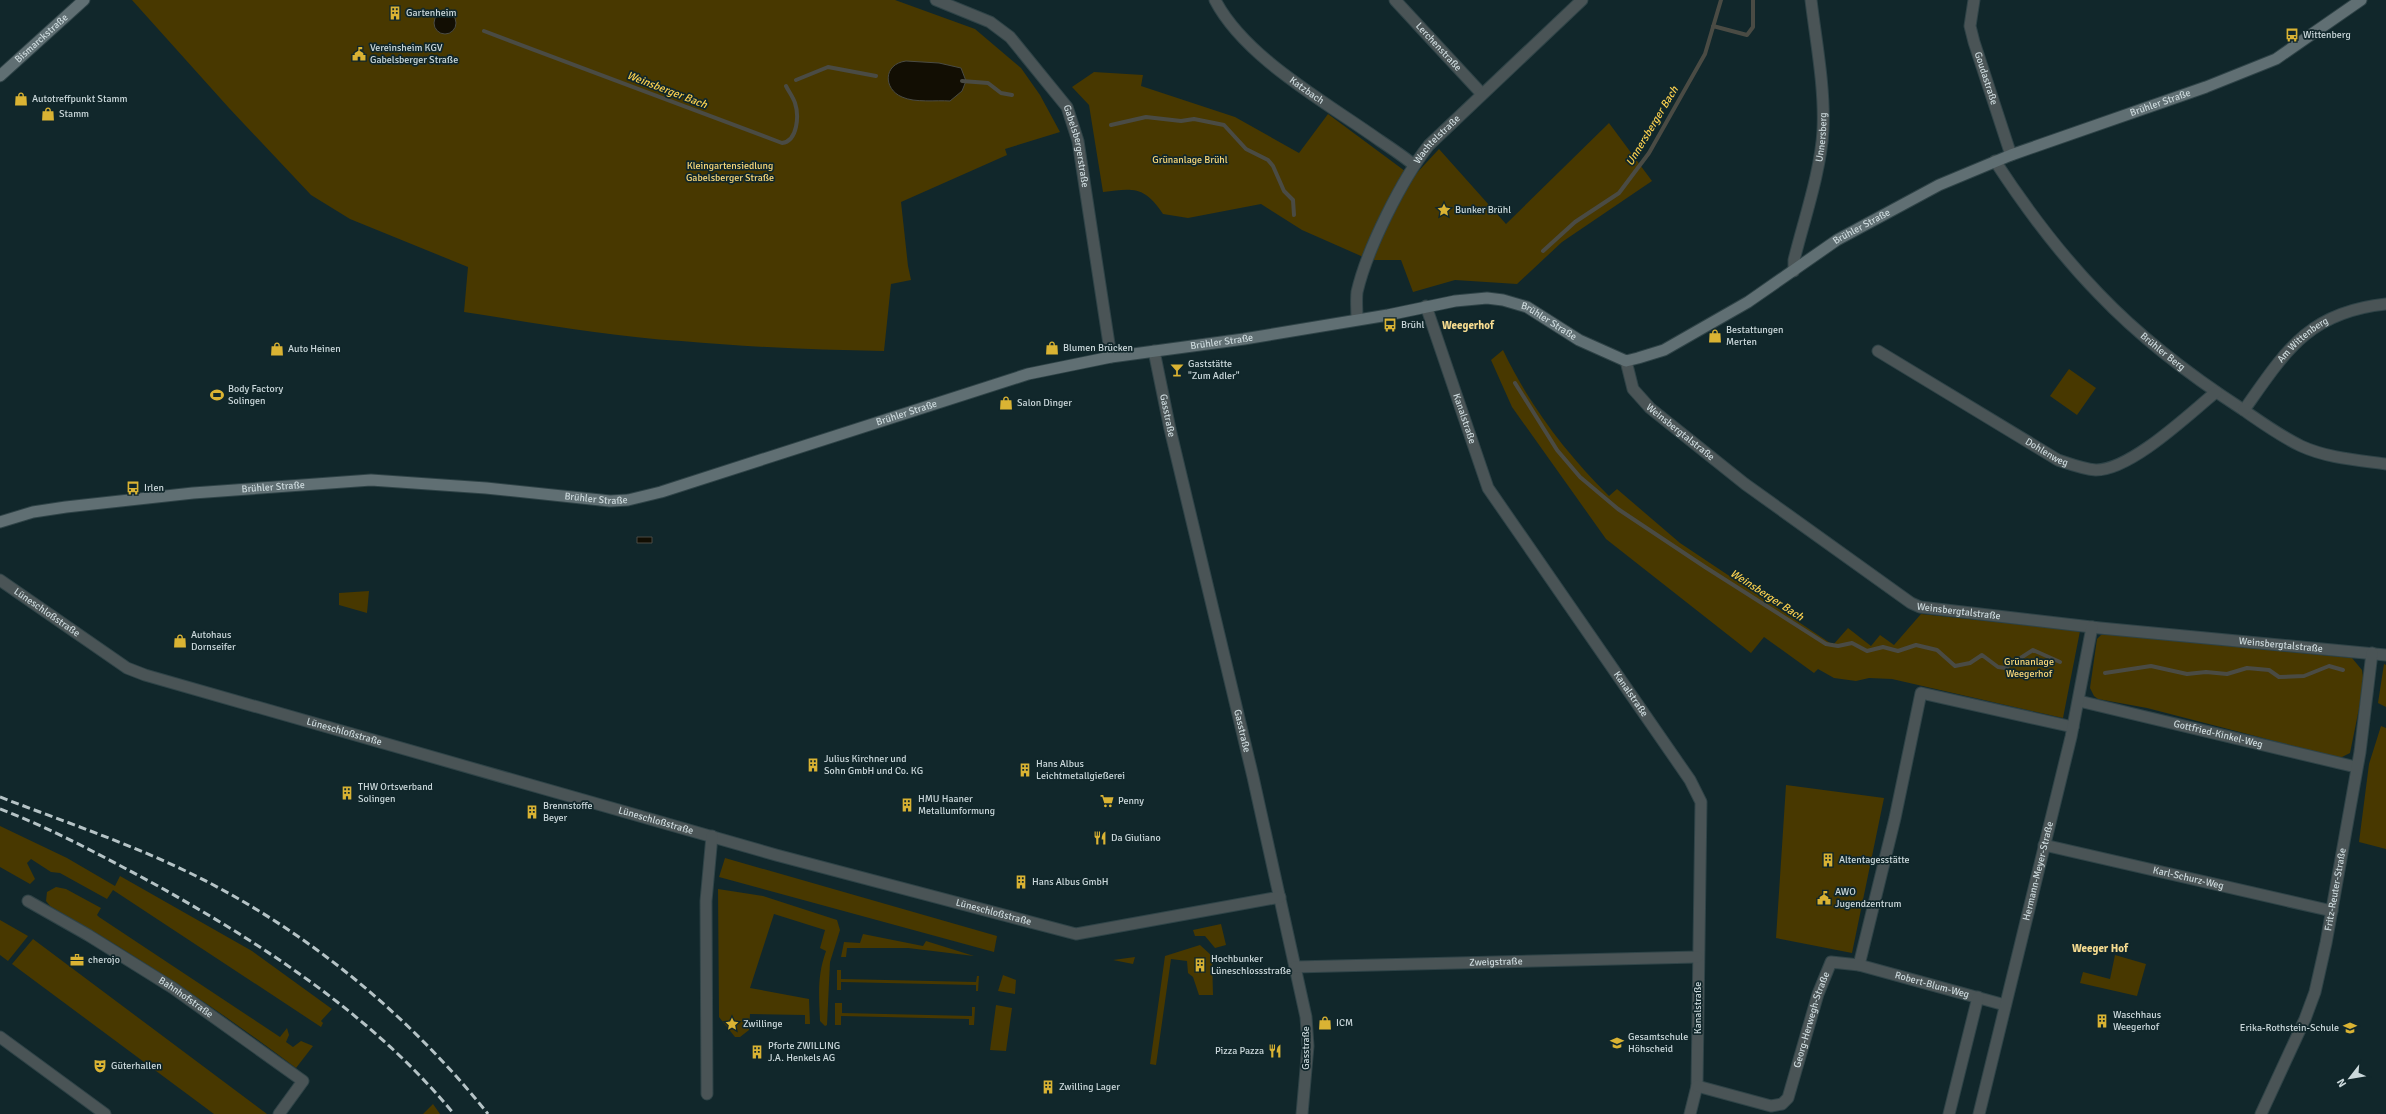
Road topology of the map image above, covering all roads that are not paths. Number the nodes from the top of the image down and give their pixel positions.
1 (84, 0) edge
2 (936, 0) edge
3 (1215, 0) edge
4 (1395, 0) edge
5 (1582, 0) edge
6 (1811, 0) edge
7 (1974, 0) edge
8 (2361, 0) edge
9 (0, 76) edge
10 (1482, 94) junction
11 (2011, 155) junction
12 (1995, 161) junction
13 (1414, 165) junction
14 (1794, 271) junction
15 (2386, 304) edge
16 (1426, 306) junction
17 (1357, 319) junction
18 (1154, 351) junction
19 (1878, 351) dead end
20 (1111, 357) junction
21 (1626, 361) junction
22 (2216, 392) junction
23 (2244, 410) junction
24 (2386, 464) edge
25 (0, 522) edge
26 (0, 580) edge
27 (2092, 627) junction
28 (2372, 653) junction
29 (2386, 654) edge
30 (2079, 701) junction
31 (2073, 727) junction
32 (2356, 767) junction
33 (712, 836) junction
34 (2044, 845) junction
35 (1280, 897) junction
36 (28, 901) dead end
37 (2332, 911) junction
38 (1697, 957) junction
39 (1859, 965) junction
40 (1295, 967) junction
41 (1978, 997) junction
42 (2005, 1006) junction
43 (0, 1037) edge
44 (1697, 1086) junction
45 (707, 1094) dead end
46 (105, 1114) edge
47 (279, 1114) edge
48 (1302, 1114) edge
49 (1690, 1114) edge
50 (1949, 1114) edge
51 (1979, 1114) edge
52 (2261, 1114) edge

1 - 9 main road, Bismarckstraße
2 - 20 street, Gabelsbergerstraße
3 - 13 street, Katzbach
4 - 10 street, Lerchenstraße
5 - 10 street, Wachtelstraße
6 - 14 street, Unnersberg
7 - 11 street, Goudastraße
8 - 11 main road, Brühler Straße
10 - 13 street, Wachtelstraße
11 - 12 main road, Brühler Straße
12 - 14 main road, Brühler Straße
12 - 22 street, Brühler Berg
13 - 17 street, Wachtelstraße
14 - 21 main road, Brühler Straße
15 - 23 street, Am Wittenberg
16 - 17 main road, Brühler Straße
16 - 21 main road, Brühler Straße
16 - 38 street, Kanalstraße
17 - 18 main road, Brühler Straße
18 - 20 main road, Brühler Straße
18 - 35 street, Gasstraße
19 - 22 street, Dohlenweg
20 - 25 main road, Brühler Straße
21 - 27 street, Weinsbergtalstraße
22 - 23 street, Brühler Berg
23 - 24 street, Brühler Berg
26 - 33 street, Lüneschloßstraße
27 - 28 street, Weinsbergtalstraße
27 - 30 street, Hermann-Meyer-Straße
28 - 29 street, Weinsbergtalstraße
28 - 32 street, Fritz-Reuter-Straße
30 - 31 street, Hermann-Meyer-Straße
30 - 32 street, Gottfried-Kinkel-Weg
31 - 34 street, Hermann-Meyer-Straße
31 - 39 street
32 - 37 street, Fritz-Reuter-Straße
33 - 35 street, Lüneschloßstraße
33 - 45 street
34 - 37 street, Karl-Schurz-Weg
34 - 42 street, Hermann-Meyer-Straße
35 - 40 street, Gasstraße
36 - 47 street, Bahnhofstraße
37 - 52 street, Fritz-Reuter-Straße
38 - 40 street, Zweigstraße
38 - 44 street, Kanalstraße
39 - 41 street, Robert-Blum-Weg
39 - 44 street, Georg-Herwegh-Straße
40 - 48 street, Gasstraße
41 - 42 street, Robert-Blum-Weg
41 - 50 street
42 - 51 street, Hermann-Meyer-Straße
43 - 46 street
44 - 49 street, Kanalstraße

